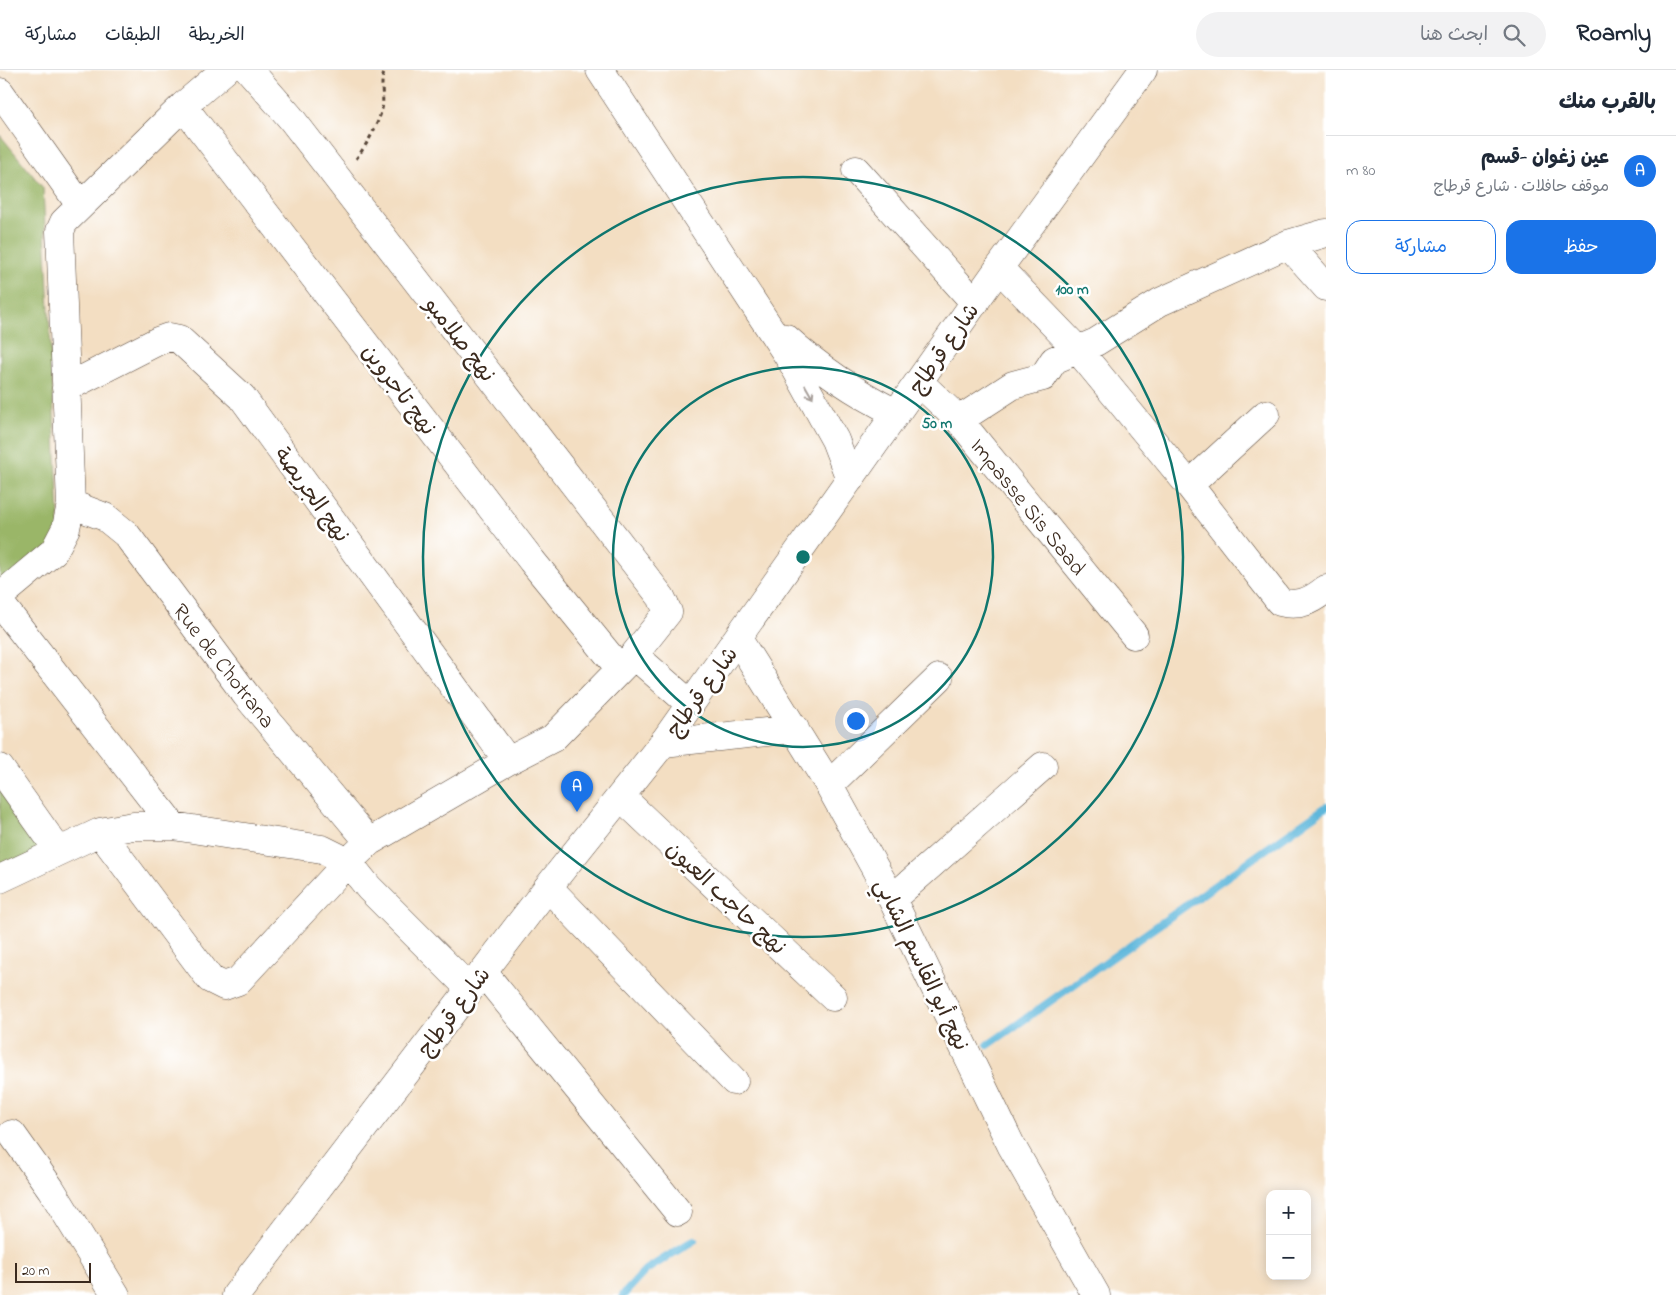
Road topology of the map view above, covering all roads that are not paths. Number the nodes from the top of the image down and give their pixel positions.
1 (225, 70) edge
2 (249, 70) edge
3 (600, 70) edge
4 (1143, 70) edge
5 (0, 92) edge
6 (183, 106) junction
7 (856, 170) dead end
8 (80, 205) junction
9 (1326, 233) edge
10 (1288, 244) junction
11 (999, 268) junction
12 (1326, 287) edge
13 (975, 303) junction
14 (766, 320) junction
15 (1078, 350) junction
16 (920, 383) junction
17 (66, 388) junction
18 (896, 413) junction
19 (1266, 414) dead end
20 (959, 420) junction
21 (850, 479) junction
22 (1189, 485) junction
23 (71, 504) junction
24 (1326, 589) edge
25 (0, 596) edge
26 (0, 603) edge
27 (1134, 635) dead end
28 (738, 639) junction
29 (627, 662) junction
30 (939, 678) dead end
31 (690, 704) junction
32 (795, 729) junction
33 (663, 743) junction
34 (508, 761) junction
35 (1043, 766) dead end
36 (0, 768) edge
37 (829, 785) junction
38 (621, 797) junction
39 (173, 826) junction
40 (100, 832) junction
41 (369, 842) junction
42 (58, 850) junction
43 (348, 862) junction
44 (0, 879) edge
45 (548, 887) junction
46 (892, 899) junction
47 (477, 980) junction
48 (833, 997) dead end
49 (734, 1081) dead end
50 (12, 1134) dead end
51 (678, 1212) dead end
52 (116, 1295) edge
53 (236, 1295) edge
54 (1096, 1295) edge

1 - 6 street
2 - 29 street, نهج صلامبو
3 - 14 street
4 - 11 street, شارع قرطاج
5 - 8 street
6 - 8 street
6 - 29 street, نهج تاجروين
7 - 13 street
8 - 17 street
9 - 10 street
10 - 12 street
10 - 15 street
11 - 13 street, شارع قرطاج
11 - 15 street
13 - 16 street, شارع قرطاج
14 - 18 street
14 -> 21 street
15 - 20 street
15 - 22 street
16 - 18 street, شارع قرطاج
16 - 20 street, Impasse Sis Saad
17 - 23 street
17 - 34 street, نهج الجريصة
18 - 21 street, شارع قرطاج
19 - 22 street
20 - 27 street, Impasse Sis Saad
21 - 28 street, شارع قرطاج
22 - 24 street
23 - 25 street
23 - 41 street, Rue de Chotrana
26 - 39 street
28 - 31 street, شارع قرطاج
28 - 32 street, نهج أبو القاسم الشابي
29 - 31 street, نهج تاجروين
29 - 34 street
30 - 37 street
31 - 33 street, شارع قرطاج
32 - 33 street
32 - 37 street, نهج أبو القاسم الشابي
33 - 38 street, شارع قرطاج
34 - 41 street
35 - 46 street
36 - 42 street
37 - 46 street, نهج أبو القاسم الشابي
38 - 45 street, شارع قرطاج
38 - 48 street, نهج حاجب العيون
39 - 40 street
39 - 43 street
40 - 42 street
40 - 43 street
41 - 43 street
42 - 44 street
43 - 47 street
45 - 47 street, شارع قرطاج
45 - 49 street
46 - 54 street, نهج أبو القاسم الشابي
47 - 51 street
47 - 53 street, شارع قرطاج
50 - 52 street

